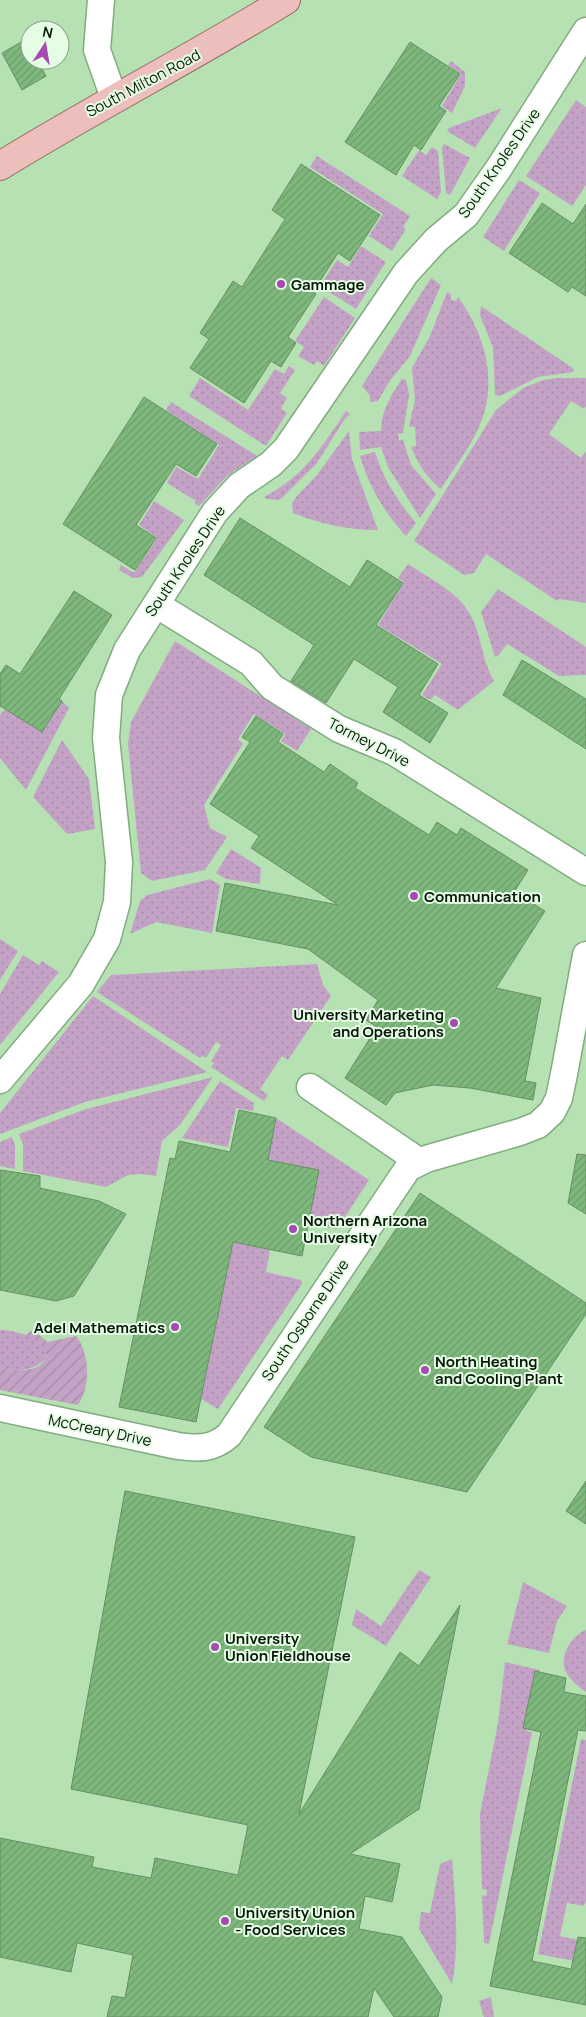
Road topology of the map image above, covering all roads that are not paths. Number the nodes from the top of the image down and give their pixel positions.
1 (102, 0) edge
2 (286, 0) edge
3 (586, 31) edge
4 (114, 98) junction
5 (0, 166) edge
6 (157, 605) junction
7 (586, 872) edge
8 (586, 955) edge
9 (0, 1080) edge
10 (310, 1087) dead end
11 (420, 1162) junction
12 (0, 1408) edge
13 (200, 1450) joint

1 - 4 street
2 - 4 main road, South Milton Road
3 - 6 street, South Knoles Drive
4 - 5 main road, South Milton Road
6 - 7 street, Tormey Drive
6 - 9 street, South Knoles Drive
8 - 11 street, South Osborne Drive
10 - 11 street
11 - 13 street, South Osborne Drive
12 - 13 street, McCreary Drive

